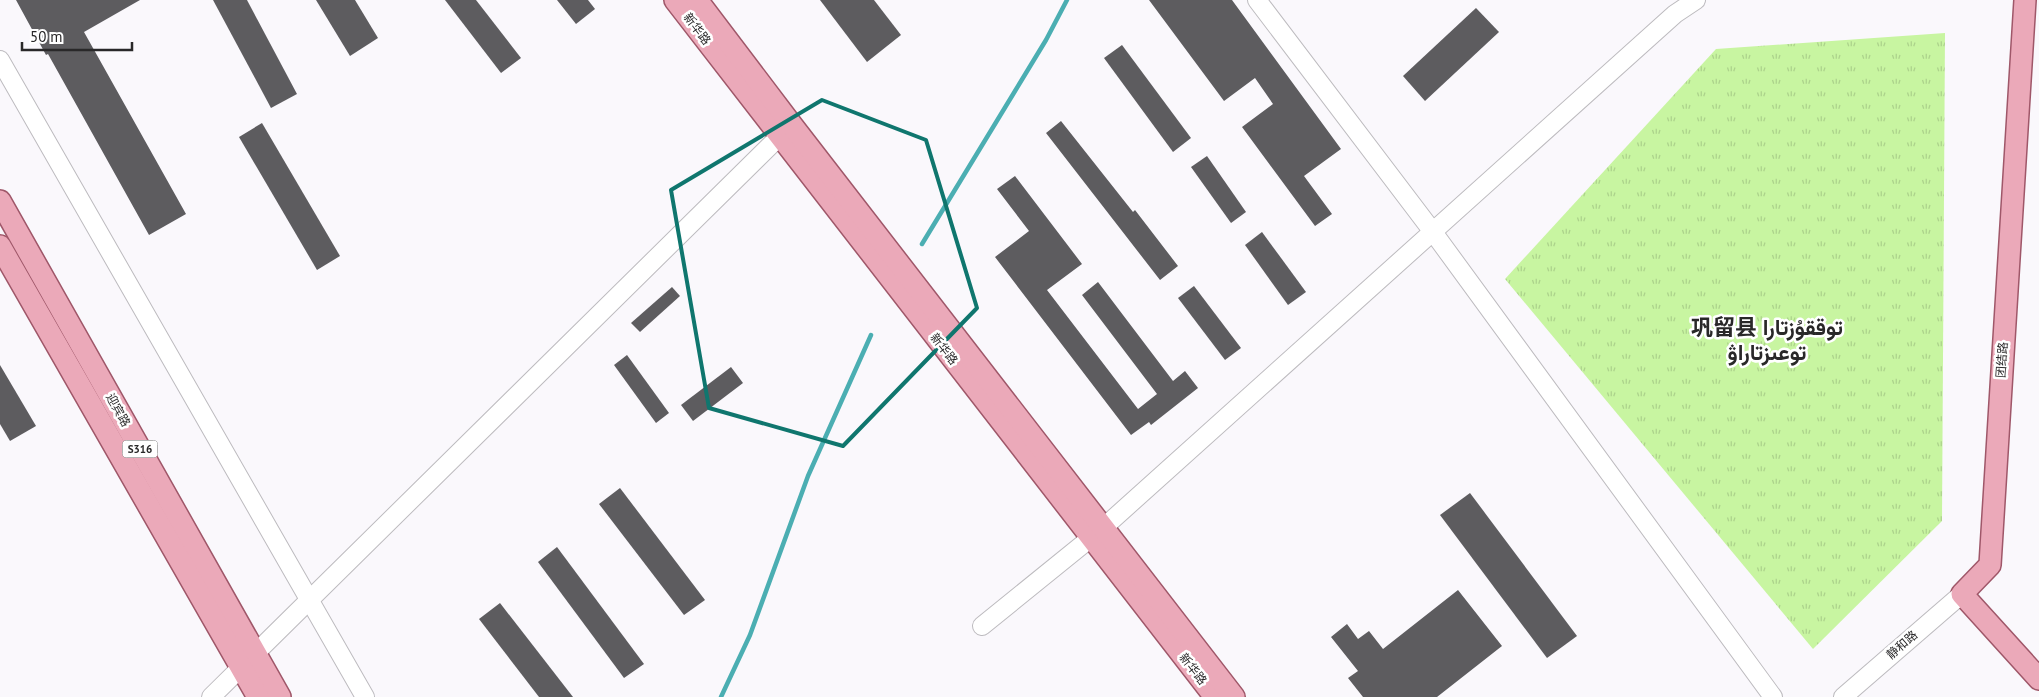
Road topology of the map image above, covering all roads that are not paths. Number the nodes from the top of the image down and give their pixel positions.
1 (675, 0) edge
2 (698, 0) edge
3 (1257, 0) edge
4 (1696, 0) edge
5 (2025, 0) edge
6 (0, 60) edge
7 (785, 130) junction
8 (0, 202) edge
9 (1433, 232) junction
10 (0, 246) edge
11 (1097, 533) junction
12 (1962, 594) junction
13 (308, 600) junction
14 (982, 626) dead end
15 (248, 660) junction
16 (2039, 679) edge
17 (1228, 696) edge
18 (210, 697) edge
19 (258, 697) edge
20 (280, 697) edge
21 (365, 697) edge
22 (1773, 697) edge
23 (1843, 697) edge

1 - 7 main road, 新华路
2 - 7 main road, 新华路
3 - 9 street
4 - 9 street
5 - 12 main road, 团结路
6 - 13 street
7 - 11 main road, 新华路
7 - 13 street
8 - 15 main road, 迎宾路 / S316
9 - 11 street
9 - 22 street
10 - 15 main road, 迎宾路 / S316
11 - 14 street
11 - 17 main road, 新华路
12 - 16 main road
12 - 23 street, 静和路
13 - 15 street
13 - 21 street
15 - 18 street
15 - 19 main road, 迎宾路 / S316
15 - 20 main road, 迎宾路 / S316

